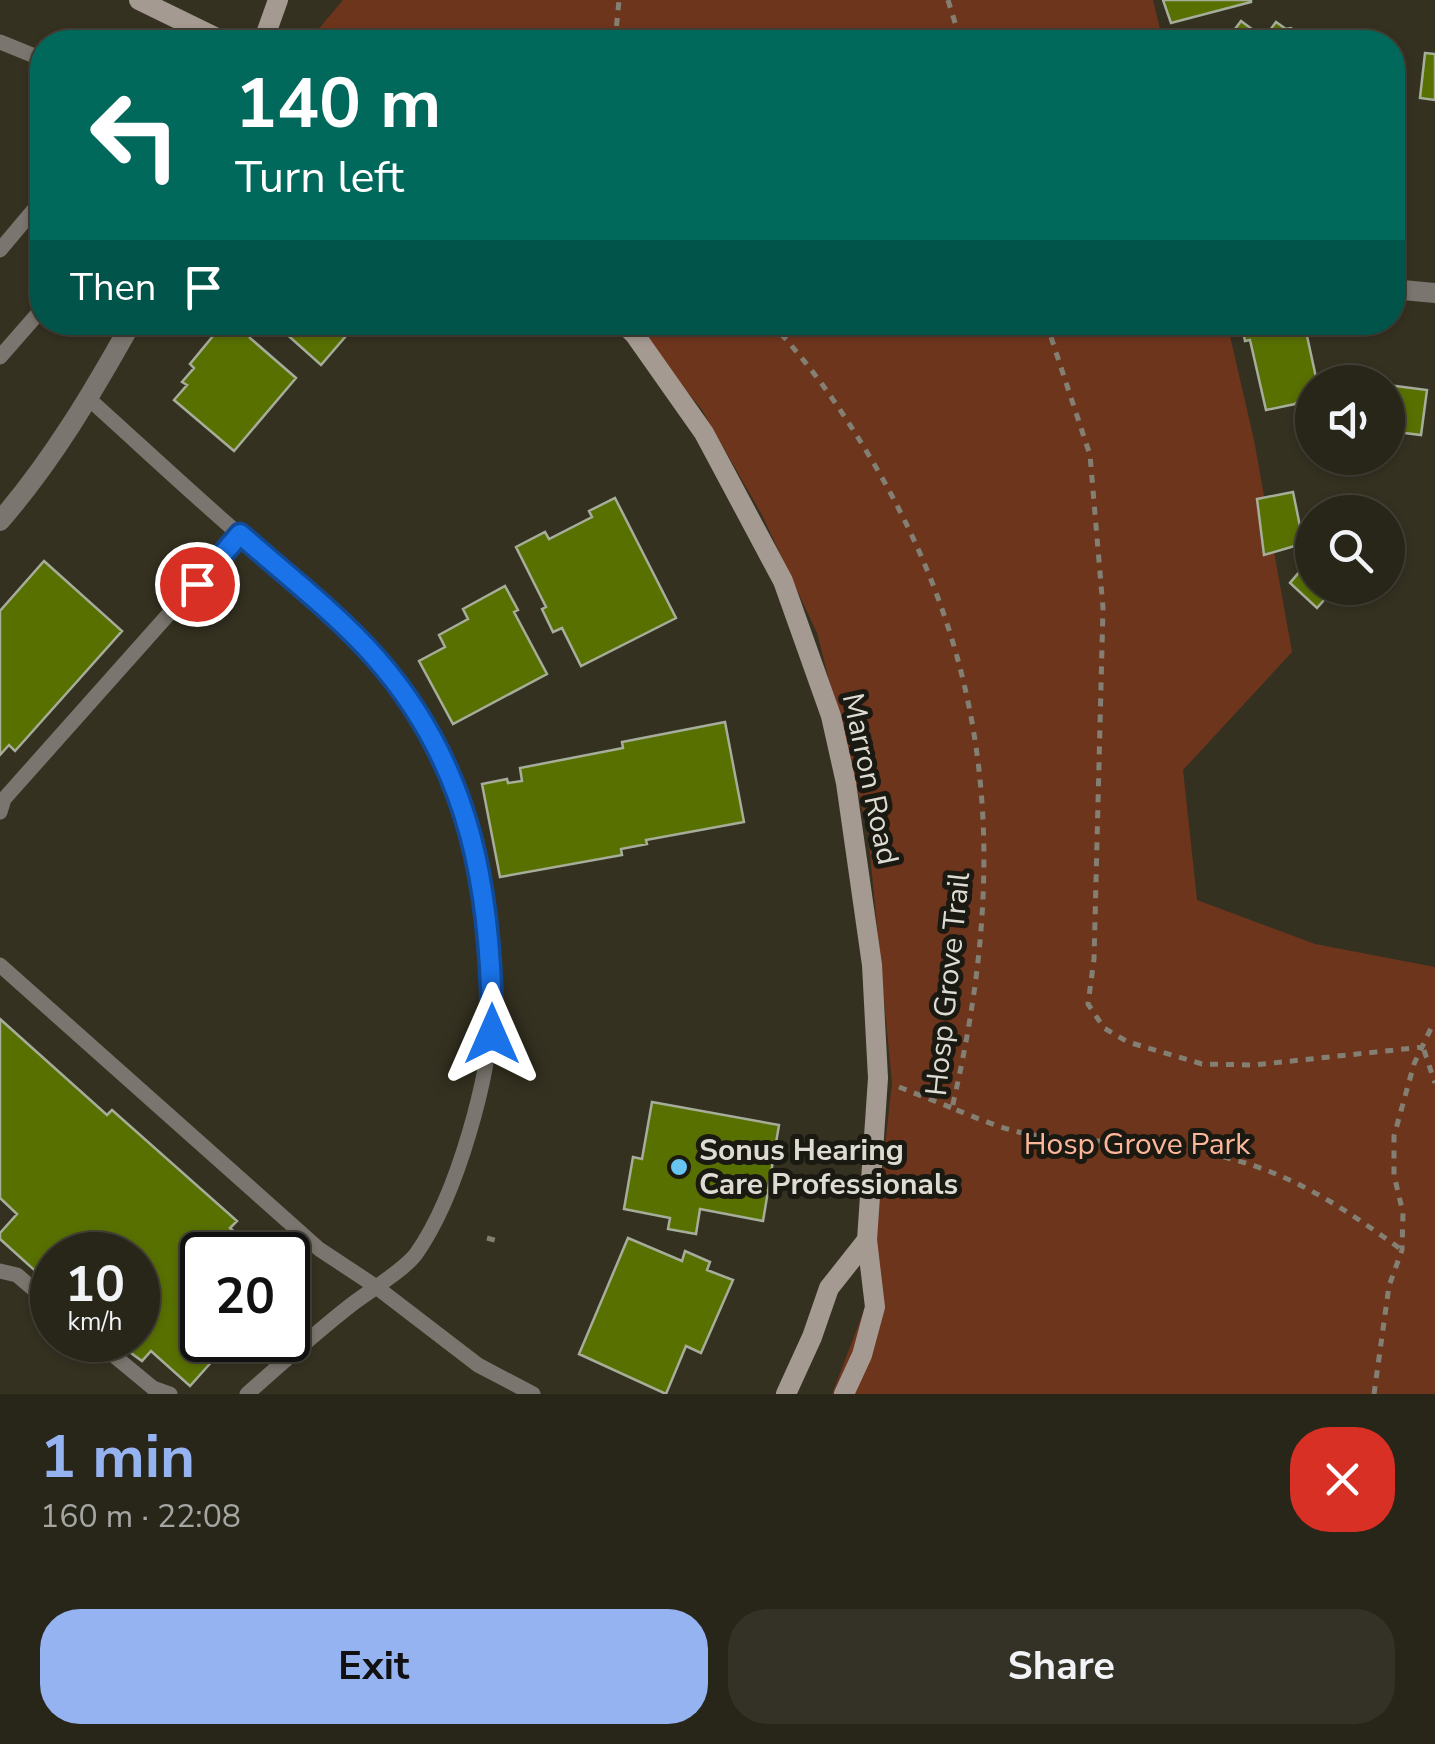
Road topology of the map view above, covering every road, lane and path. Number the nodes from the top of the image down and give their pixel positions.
1 (139, 0) edge
2 (278, 0) edge
3 (619, 0) edge
4 (948, 0) edge
5 (201, 30) edge
6 (268, 30) edge
7 (616, 30) edge
8 (957, 30) edge
9 (0, 42) edge
10 (30, 54) edge
11 (30, 214) edge
12 (0, 250) edge
13 (1405, 290) edge
14 (1435, 293) edge
15 (30, 323) edge
16 (125, 335) edge
17 (632, 335) edge
18 (782, 335) edge
19 (1050, 335) edge
20 (0, 358) edge
21 (89, 398) junction
22 (0, 521) edge
23 (240, 534) junction
24 (0, 812) edge
25 (0, 965) edge
26 (1434, 1024) edge
27 (1423, 1047) junction
28 (878, 1078) junction
29 (1435, 1083) edge
30 (952, 1108) junction
31 (487, 1238) dead end
32 (867, 1240) junction
33 (502, 1242) dead end
34 (1402, 1250) junction
35 (0, 1270) edge
36 (30, 1286) edge
37 (375, 1286) junction
38 (122, 1362) edge
39 (170, 1394) edge
40 (247, 1394) edge
41 (534, 1394) edge
42 (786, 1394) edge
43 (844, 1394) edge
44 (1374, 1394) edge

1 - 5 main road
2 - 6 main road
3 - 7 path
4 - 8 path
9 - 10 lane
11 - 12 lane
13 - 14 street
15 - 20 lane
16 - 21 street
17 - 28 main road, Marron Road
18 - 30 path, Hosp Grove Trail
19 - 27 path
21 - 22 street
21 - 23 lane
23 - 24 lane
23 - 37 lane
25 - 37 lane
26 - 27 path
27 - 29 path
27 - 34 path
28 - 30 path
28 - 32 main road, Marron Road
30 - 34 path, Hosp Grove Trail
31 - 33 path
32 - 42 main road
32 - 43 main road, Marron Road
34 - 44 path
35 - 36 lane
37 - 40 lane
37 - 41 lane
38 - 39 lane

